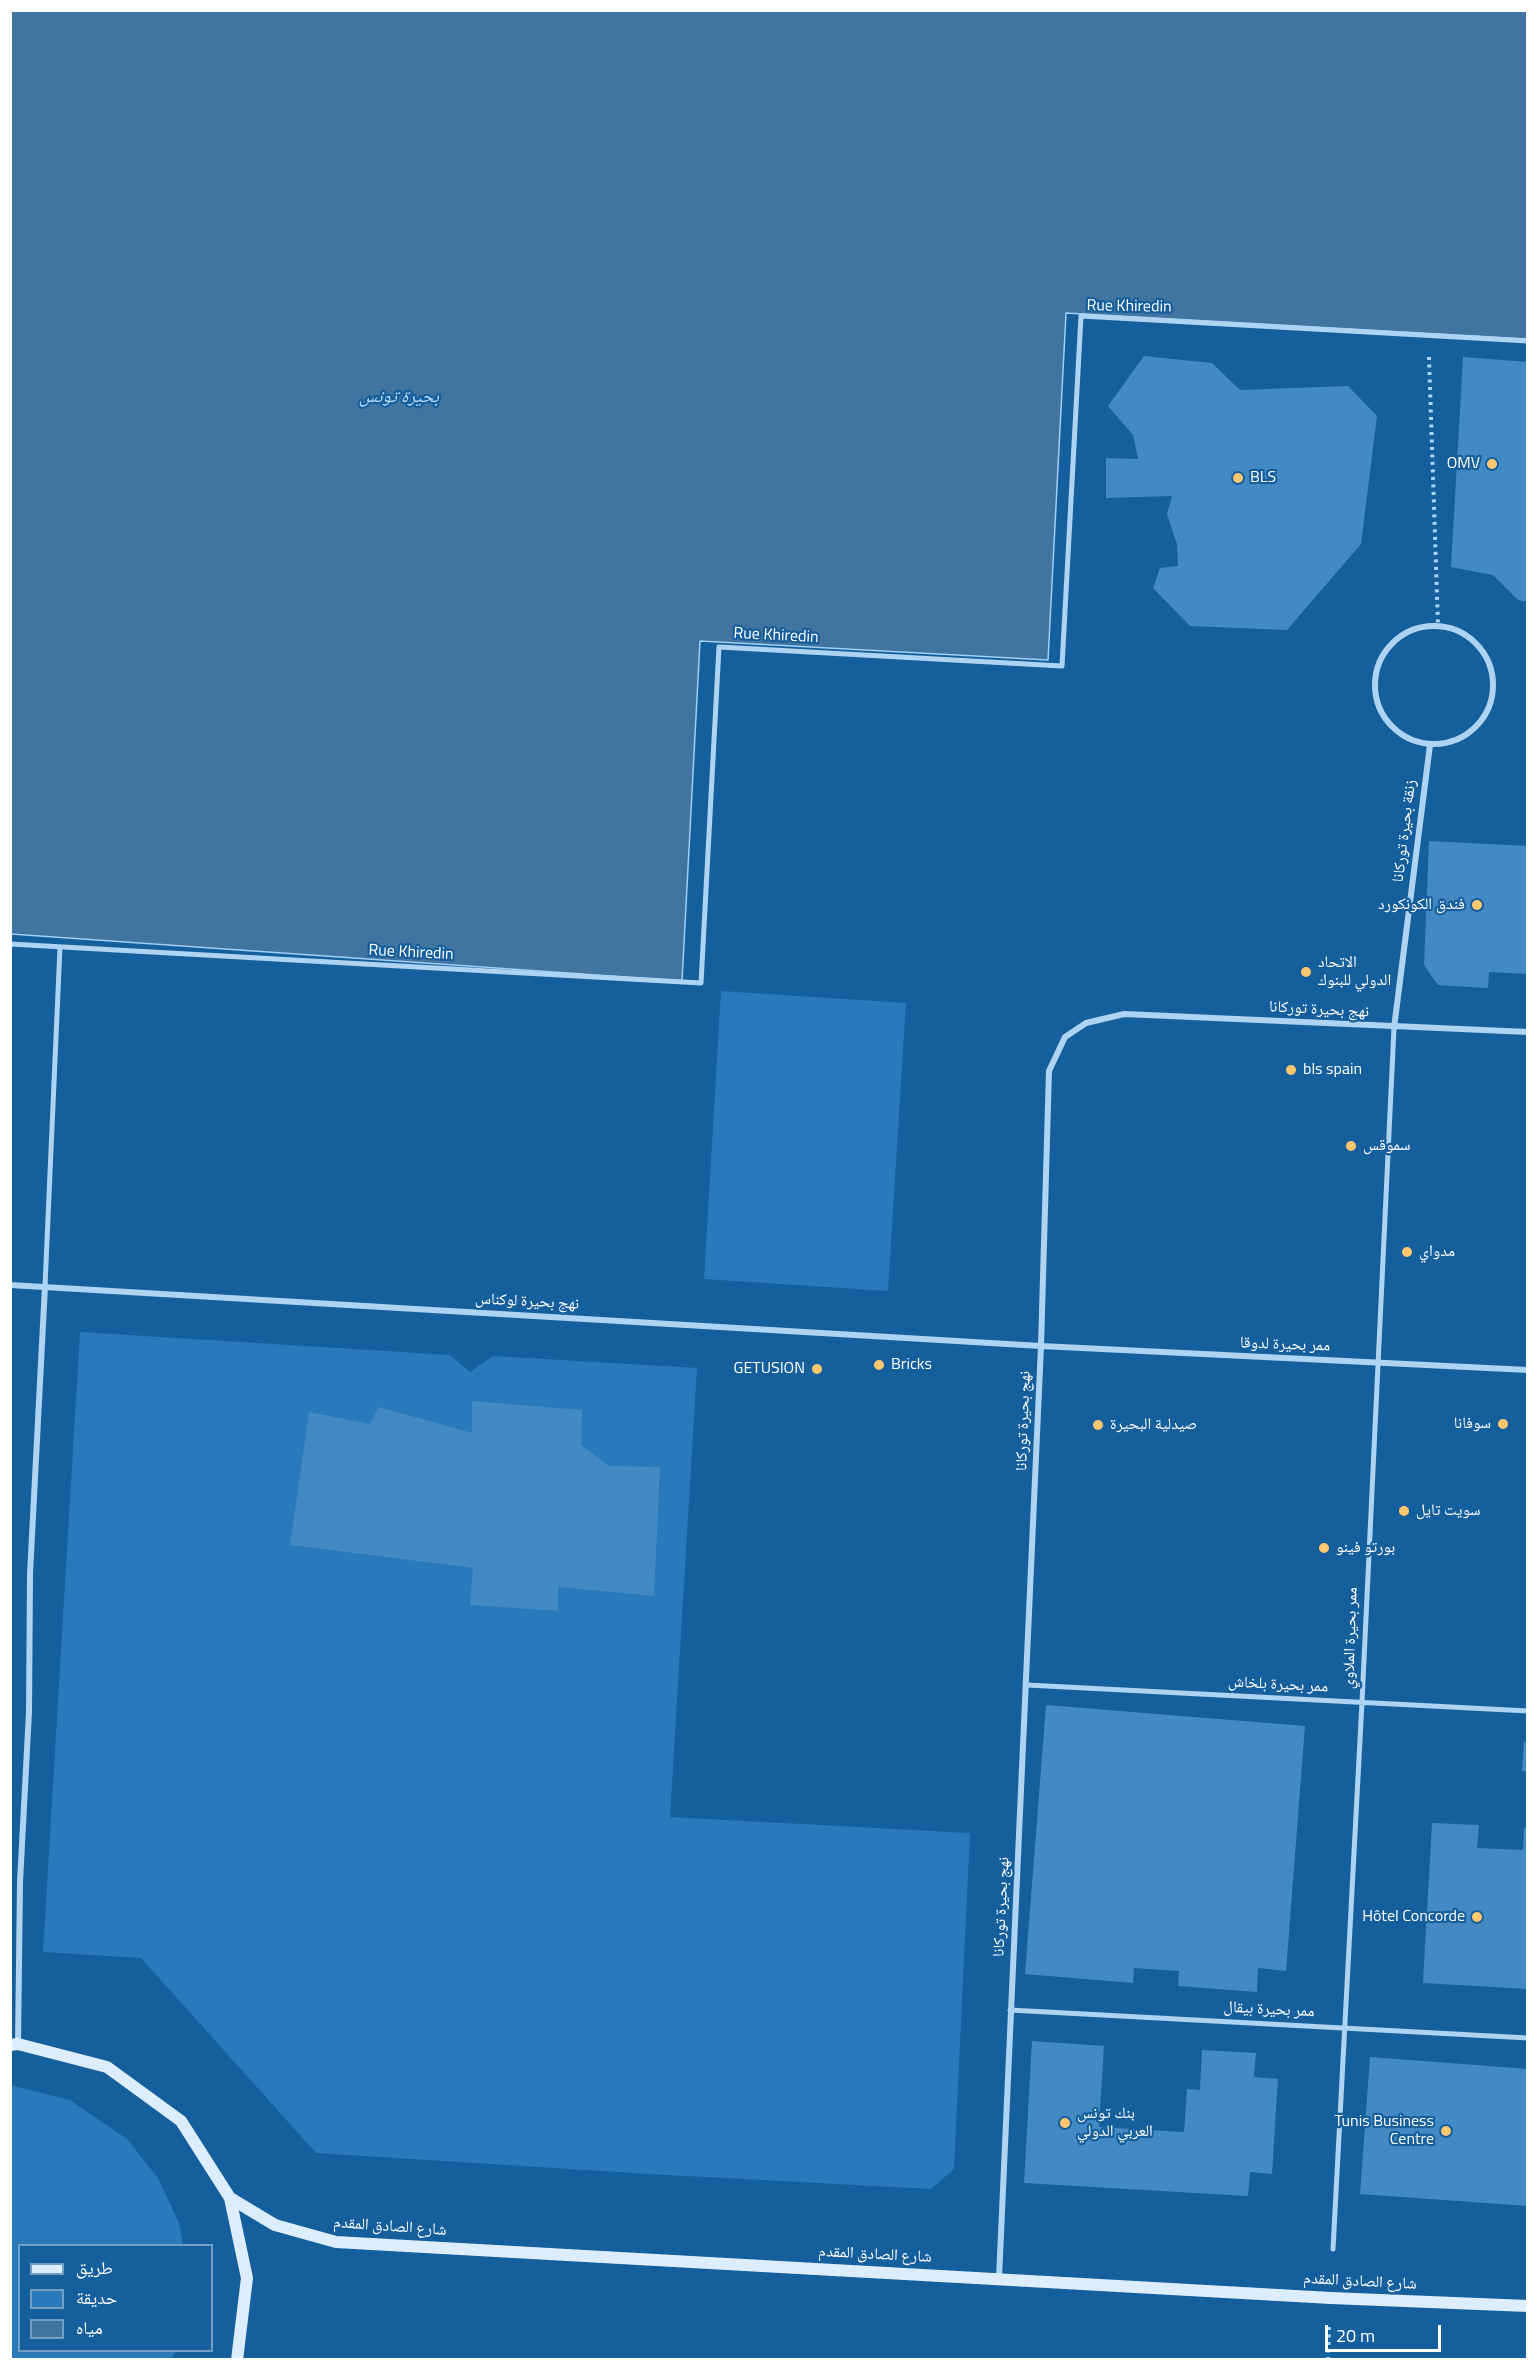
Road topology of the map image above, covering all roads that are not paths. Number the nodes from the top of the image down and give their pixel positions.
1 (1527, 341) edge
2 (1430, 745) junction
3 (10, 944) edge
4 (60, 947) junction
5 (1394, 1028) junction
6 (1527, 1032) edge
7 (10, 1285) edge
8 (45, 1287) junction
9 (1041, 1346) junction
10 (1377, 1361) junction
11 (1527, 1370) edge
12 (1027, 1685) junction
13 (1362, 1702) junction
14 (1527, 1711) edge
15 (1010, 2010) junction
16 (1345, 2028) junction
17 (1527, 2038) edge
18 (14, 2044) edge
19 (230, 2198) junction
20 (1333, 2249) dead end
21 (999, 2278) junction
22 (1527, 2306) edge
23 (237, 2360) edge

1 - 4 street, Rue Khiredin
2 - 2 street
2 - 5 street, زنقة بحيرة توركانا
3 - 4 street, Rue Khiredin
4 - 8 street
5 - 6 street, نهج بحيرة توركانا
5 - 9 street, نهج بحيرة توركانا
5 - 10 street, ممر بحيرة الملاوي
7 - 8 street, نهج بحيرة لوكناس
8 - 9 street, نهج بحيرة لوكناس
8 - 18 street
9 - 10 street, ممر بحيرة لدوقا
9 - 12 street, نهج بحيرة توركانا
10 - 11 street, ممر بحيرة لدوقا
10 - 13 street, ممر بحيرة الملاوي
12 - 13 street, ممر بحيرة بلخاش
12 - 15 street, نهج بحيرة توركانا
13 - 14 street, ممر بحيرة بلخاش
13 - 16 street, ممر بحيرة الملاوي
15 - 16 street, ممر بحيرة بيقال
15 - 21 street, نهج بحيرة توركانا
16 - 17 street, ممر بحيرة بيقال
16 - 20 street, ممر بحيرة الملاوي
18 - 19 main road
19 - 21 main road, شارع الصادق المقدم
19 - 23 main road
21 - 22 main road, شارع الصادق المقدم

